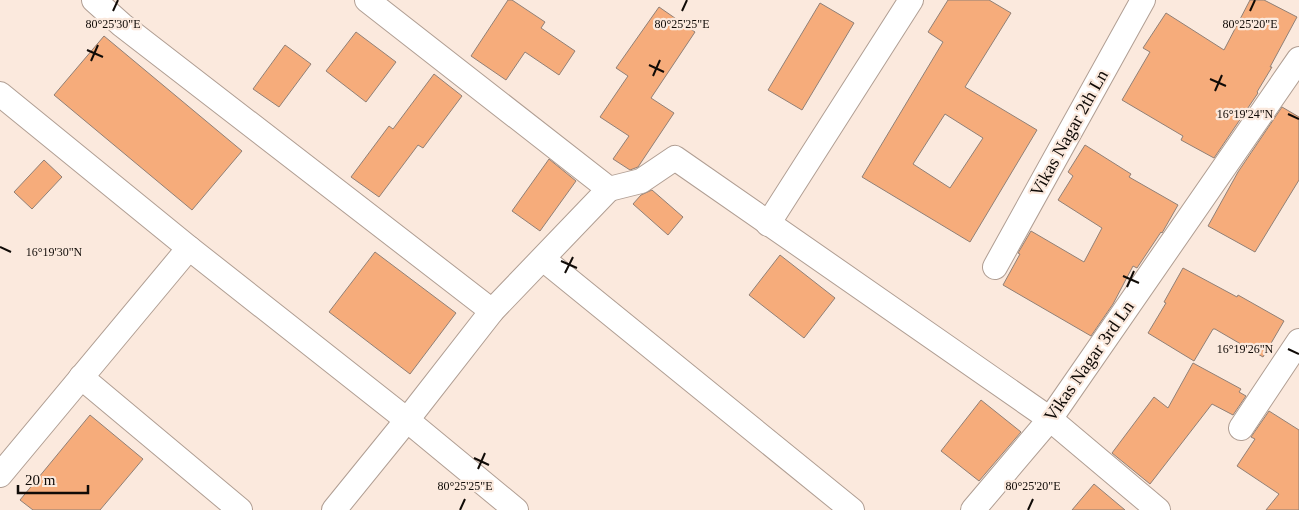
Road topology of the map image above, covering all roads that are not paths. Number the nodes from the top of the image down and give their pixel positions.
1 (94, 0) edge
2 (367, 0) edge
3 (912, 0) edge
4 (1143, 0) edge
5 (1299, 59) edge
6 (0, 94) edge
7 (609, 189) junction
8 (768, 224) junction
9 (189, 248) junction
10 (543, 259) junction
11 (995, 266) dead end
12 (492, 311) junction
13 (1299, 341) edge
14 (82, 377) junction
15 (1050, 419) junction
16 (407, 420) junction
17 (1241, 428) dead end
18 (0, 475) edge
19 (240, 510) edge
20 (334, 510) edge
21 (516, 510) edge
22 (852, 510) edge
23 (973, 510) edge
24 (1158, 510) edge

1 - 12 street
2 - 7 street
3 - 8 street
4 - 11 street, Vikas Nagar 2th Ln
5 - 15 street, Vikas Nagar 3rd Ln
6 - 9 street
7 - 8 street
7 - 10 street
8 - 15 street
9 - 14 street
9 - 16 street
10 - 12 street
10 - 22 street
12 - 16 street
13 - 17 street
14 - 18 street
14 - 19 street
15 - 23 street, Vikas Nagar 3rd Ln
15 - 24 street
16 - 20 street
16 - 21 street

